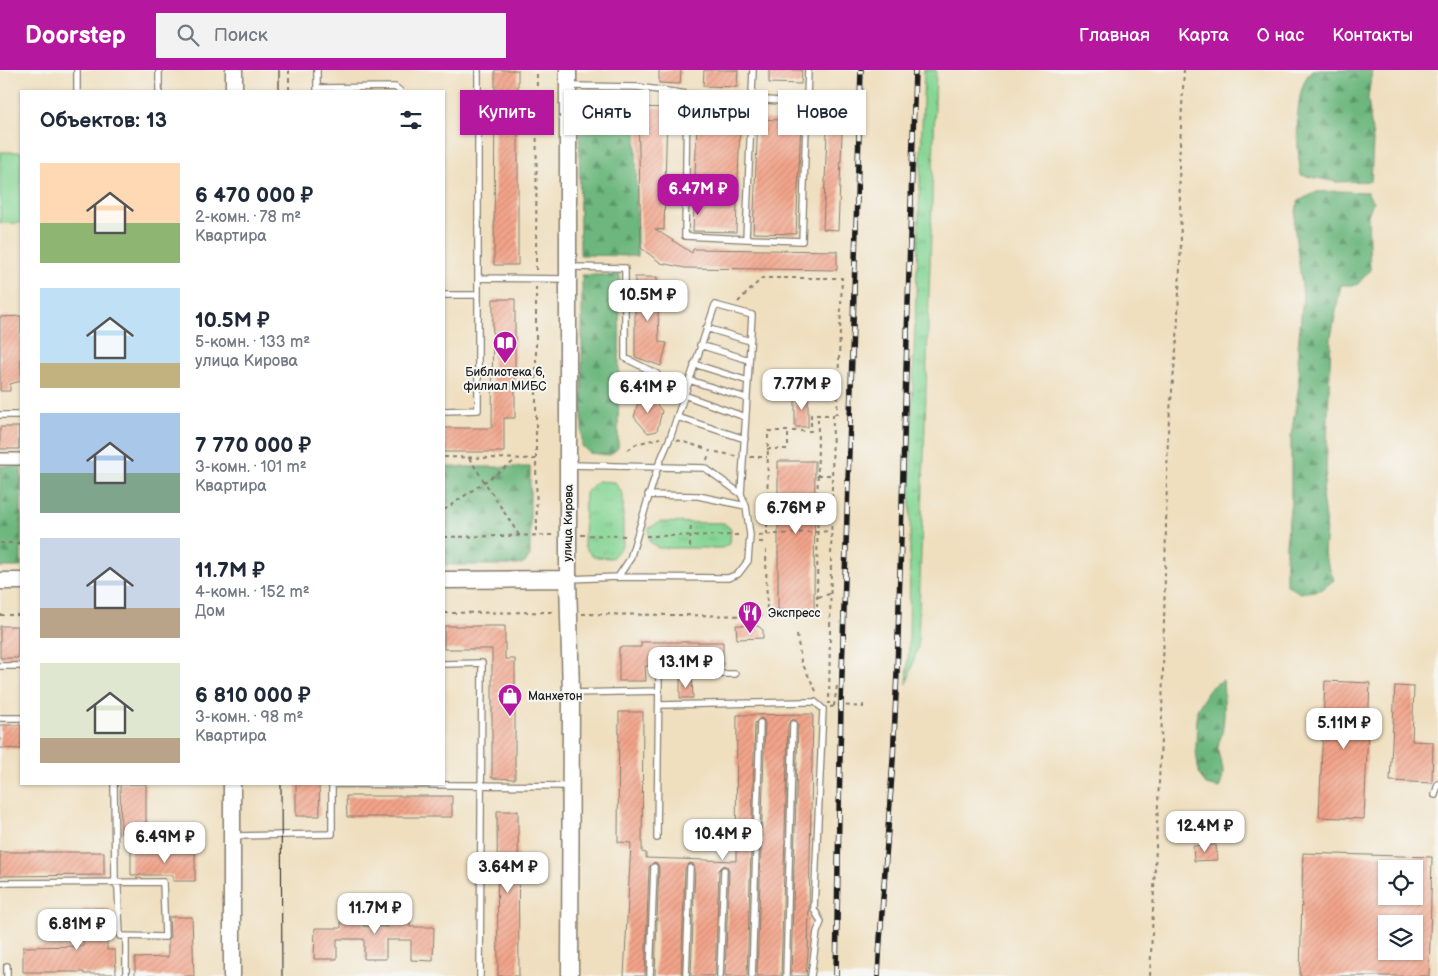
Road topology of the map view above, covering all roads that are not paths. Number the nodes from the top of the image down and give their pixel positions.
1 (77, 70) edge
2 (160, 70) edge
3 (234, 70) edge
4 (317, 70) edge
5 (478, 70) edge
6 (752, 70) edge
7 (808, 70) edge
8 (568, 78) edge
9 (77, 90) edge
10 (159, 90) edge
11 (234, 90) edge
12 (317, 90) edge
13 (399, 90) edge
14 (659, 90) edge
15 (752, 90) edge
16 (807, 90) edge
17 (686, 135) edge
18 (750, 135) edge
19 (806, 135) edge
20 (746, 239) junction
21 (569, 273) junction
22 (479, 278) junction
23 (445, 295) edge
24 (478, 295) junction
25 (706, 328) junction
26 (750, 341) junction
27 (700, 345) junction
28 (749, 360) junction
29 (694, 364) junction
30 (657, 374) dead end
31 (689, 380) junction
32 (748, 381) junction
33 (684, 395) junction
34 (746, 398) junction
35 (445, 411) edge
36 (0, 415) edge
37 (20, 415) edge
38 (676, 417) junction
39 (745, 417) junction
40 (745, 439) junction
41 (0, 459) edge
42 (20, 459) edge
43 (569, 465) junction
44 (658, 466) junction
45 (741, 494) junction
46 (648, 495) junction
47 (746, 506) junction
48 (618, 577) junction
49 (568, 579) junction
50 (0, 580) edge
51 (445, 580) edge
52 (20, 581) edge
53 (445, 664) edge
54 (0, 666) edge
55 (20, 666) edge
56 (735, 674) dead end
57 (659, 691) junction
58 (570, 693) junction
59 (659, 705) junction
60 (0, 718) edge
61 (20, 718) edge
62 (760, 723) dead end
63 (793, 724) dead end
64 (1438, 784) edge
65 (114, 785) edge
66 (232, 785) edge
67 (332, 785) edge
68 (445, 785) edge
69 (482, 785) junction
70 (570, 786) junction
71 (1435, 795) dead end
72 (232, 836) junction
73 (657, 838) dead end
74 (654, 867) dead end
75 (690, 868) dead end
76 (724, 870) dead end
77 (115, 882) junction
78 (0, 883) edge
79 (126, 936) junction
80 (7, 966) dead end
81 (7, 976) edge
82 (126, 976) edge
83 (232, 976) edge
84 (480, 976) edge
85 (570, 976) edge
86 (650, 976) edge
87 (686, 976) edge
88 (720, 976) edge
89 (752, 976) edge
90 (786, 976) edge
91 (811, 976) edge

1 - 9 lane
2 - 10 lane
3 - 11 street
4 - 12 lane
5 - 22 lane
6 - 15 lane
7 - 16 lane
8 - 14 lane
8 - 21 street, улица Кирова
12 - 13 lane
17 - 20 lane
18 - 20 lane
19 - 20 lane
21 - 22 lane
21 - 30 lane
21 - 43 street, улица Кирова
22 - 24 lane
23 - 24 lane
24 - 35 lane
25 - 26 lane
25 - 26 lane
25 - 27 lane
26 - 28 lane
27 - 28 lane
27 - 29 lane
28 - 32 lane
29 - 31 lane
29 - 32 lane
31 - 33 lane
31 - 34 lane
32 - 34 lane
33 - 38 lane
33 - 39 lane
34 - 39 lane
36 - 37 lane
38 - 40 lane
38 - 44 lane
39 - 40 lane
40 - 45 lane
41 - 42 street
43 - 44 lane
43 - 49 street, улица Кирова
44 - 45 lane
44 - 46 lane
45 - 47 lane
46 - 47 lane
46 - 48 lane
47 - 48 lane
48 - 49 lane
49 - 51 street
49 - 58 street, улица Кирова
50 - 52 street
53 - 69 lane
54 - 55 lane
56 - 57 lane
57 - 58 lane
57 - 59 lane
58 - 70 street, улица Кирова
59 - 73 lane
59 - 91 lane
60 - 61 lane
62 - 89 lane
63 - 90 lane
64 - 71 lane
65 - 77 lane
66 - 72 street
67 - 72 lane
68 - 69 lane
69 - 70 lane
69 - 84 lane
70 - 85 street, улица Кирова
72 - 83 street
74 - 86 lane
75 - 87 lane
76 - 88 lane
77 - 78 lane
77 - 79 lane
77 - 79 lane
79 - 82 lane
80 - 81 lane

